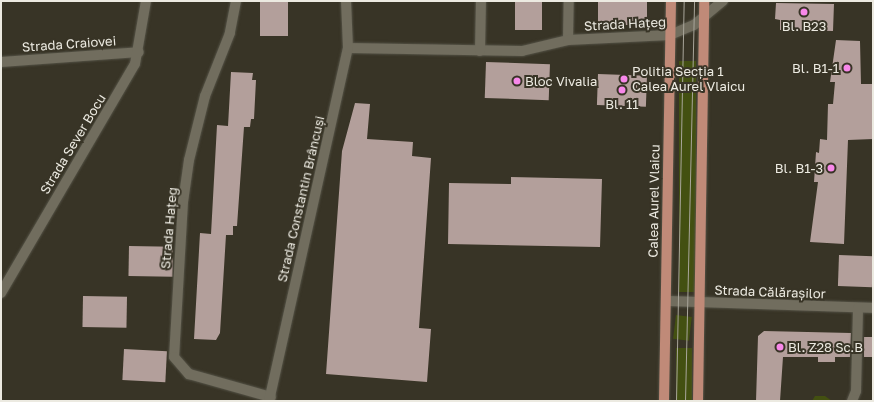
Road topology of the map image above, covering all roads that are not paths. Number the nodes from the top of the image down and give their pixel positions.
1 (146, 1) edge
2 (236, 1) edge
3 (346, 1) edge
4 (481, 1) edge
5 (569, 1) edge
6 (671, 1) edge
7 (704, 1) edge
8 (723, 1) edge
9 (704, 19) junction
10 (670, 35) junction
11 (568, 40) junction
12 (348, 48) junction
13 (480, 51) junction
14 (139, 52) junction
15 (1, 62) edge
16 (1, 293) edge
17 (666, 301) junction
18 (700, 302) junction
19 (858, 308) junction
20 (873, 308) edge
21 (270, 399) edge
22 (664, 401) edge
23 (698, 401) edge
24 (852, 401) edge

1 - 14 street, Strada Sever Bocu
2 - 21 street, Strada Hațeg
3 - 12 street, Strada Constantin Brâncuși
4 - 13 street
5 - 11 street, Strada Hațeg
6 - 10 main road, Calea Aurel Vlaicu
7 - 9 main road
8 - 9 street, Strada Hațeg
9 - 10 street, Strada Hațeg
9 - 18 main road
10 - 11 street, Strada Hațeg
10 - 17 main road, Calea Aurel Vlaicu
11 - 13 street, Strada Hațeg
12 - 13 street, Strada Hațeg
12 - 21 street, Strada Constantin Brâncuși
14 - 15 street, Strada Craiovei
14 - 16 street, Strada Sever Bocu
17 - 18 street, Strada Călărașilor
17 - 22 main road, Calea Aurel Vlaicu
18 - 19 street, Strada Călărașilor
18 - 23 main road
19 - 20 street, Strada Călărașilor
19 - 24 street

